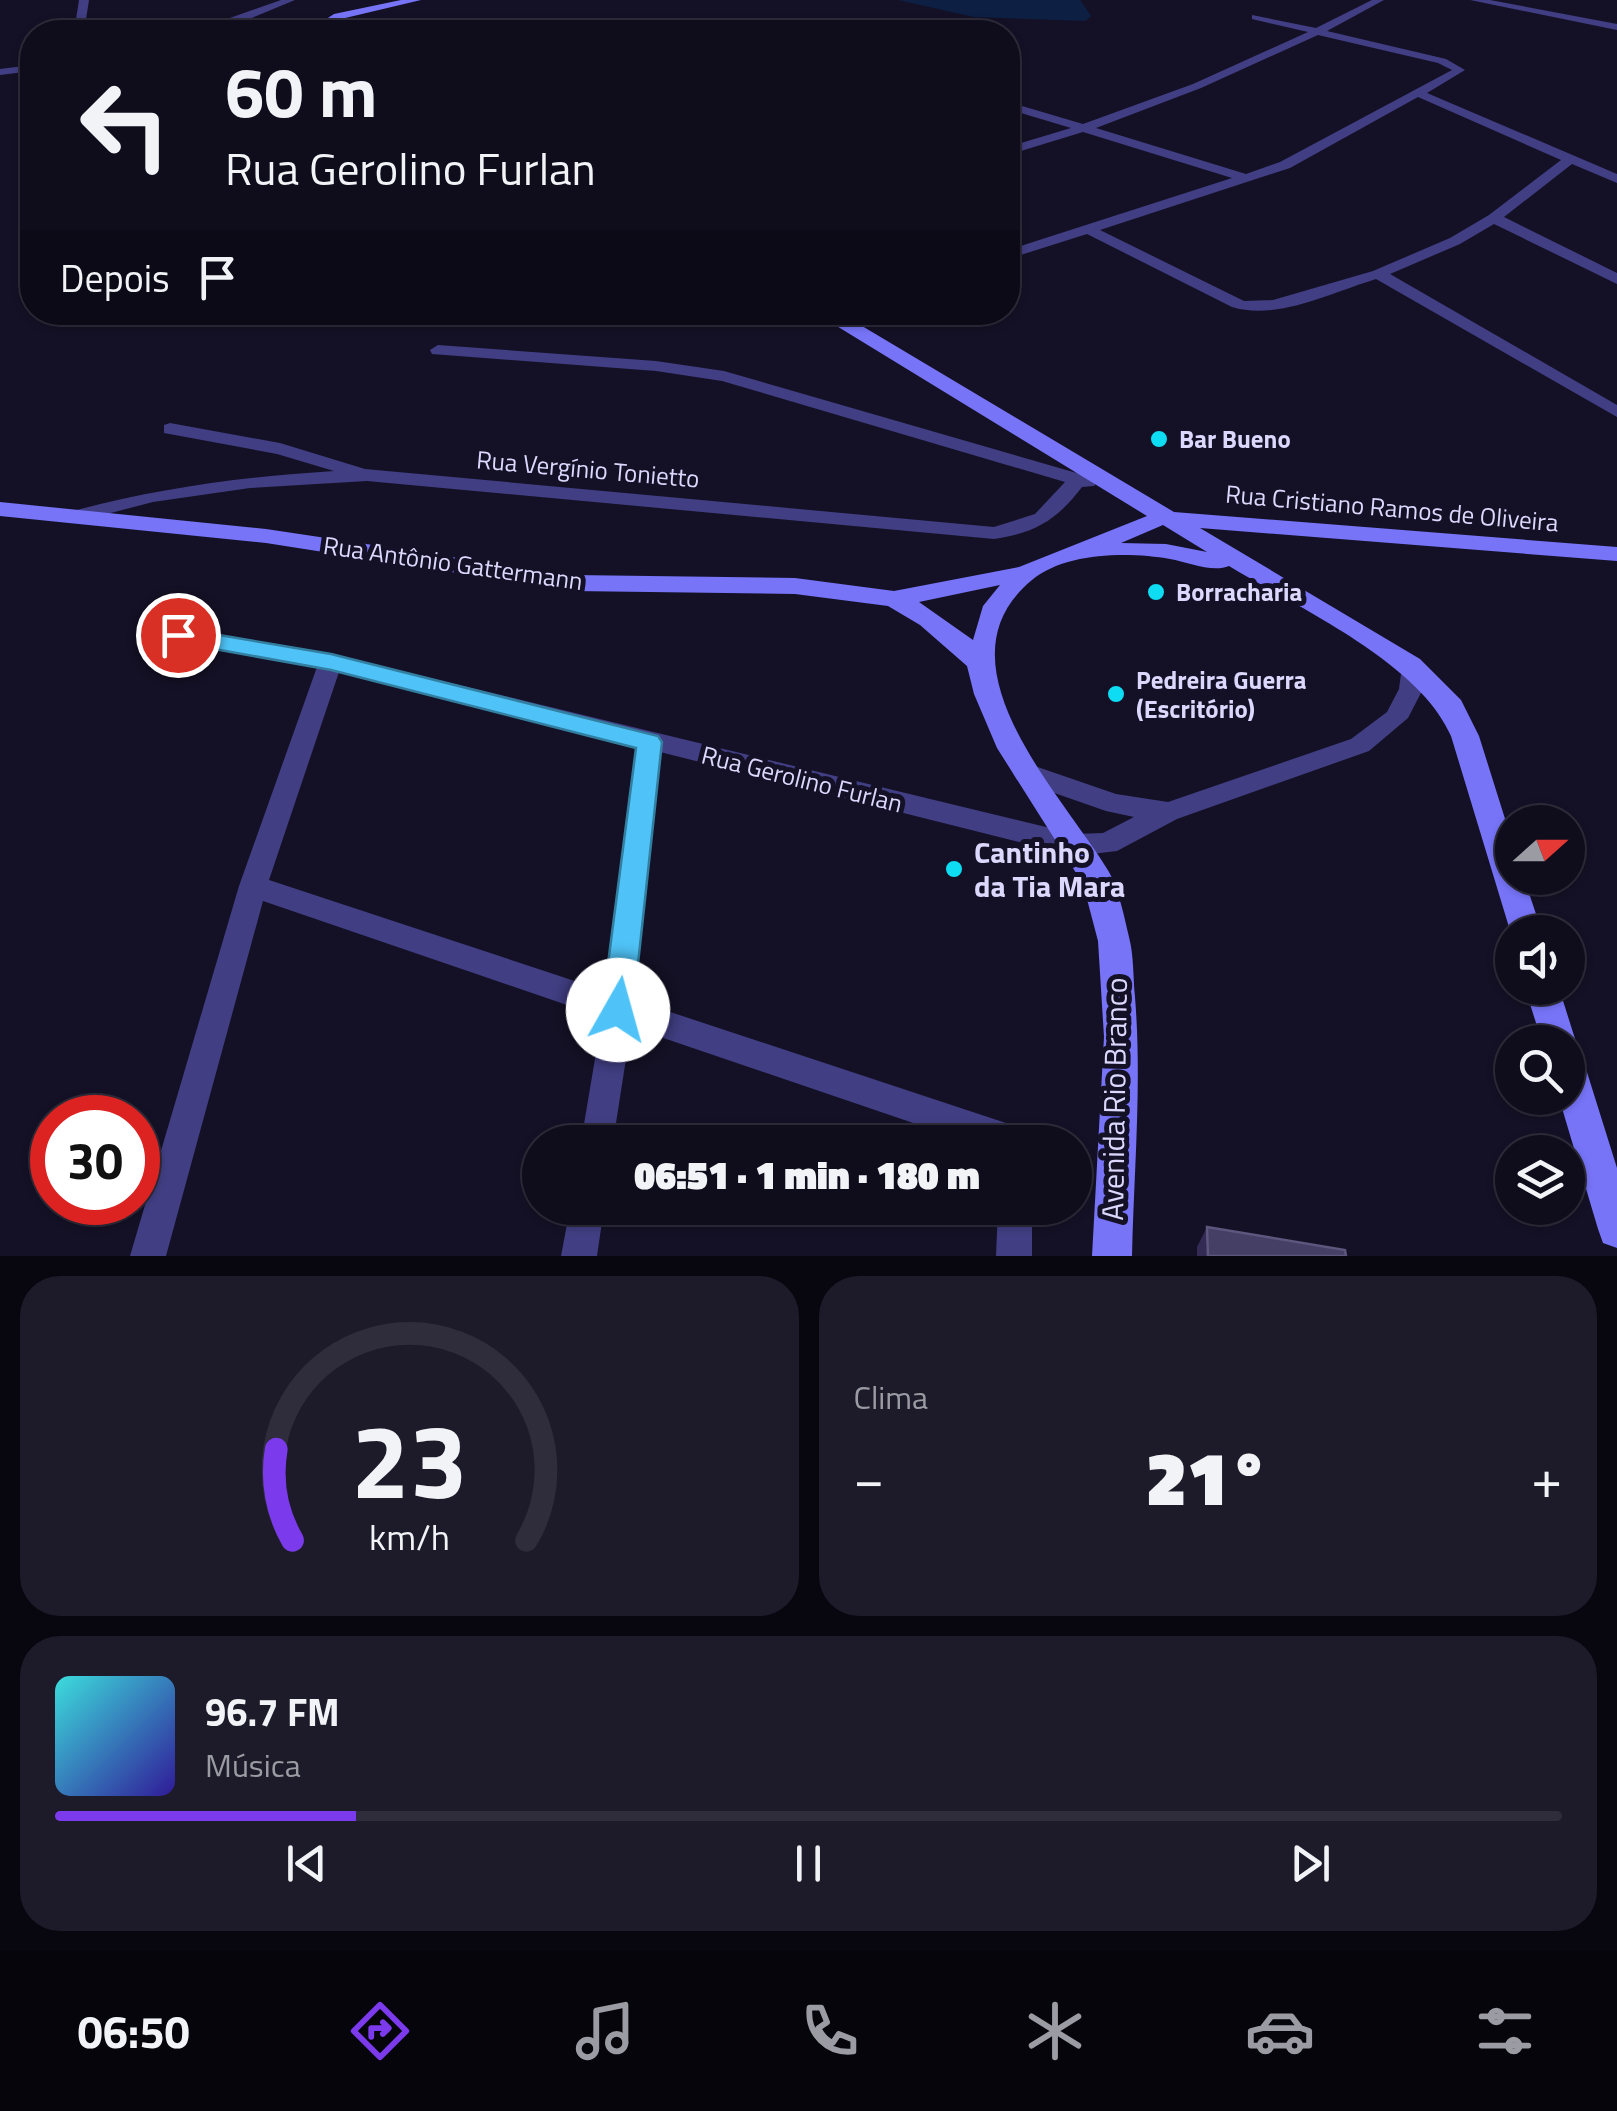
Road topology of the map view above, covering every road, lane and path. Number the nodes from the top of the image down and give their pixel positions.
1 (290, 0) edge
2 (416, 0) edge
3 (1379, 0) edge
4 (1476, 0) edge
5 (1255, 17) dead end
6 (226, 20) edge
7 (332, 20) edge
8 (1617, 28) edge
9 (1316, 34) junction
10 (1420, 94) junction
11 (1020, 109) edge
12 (1086, 130) junction
13 (1020, 149) edge
14 (1570, 159) junction
15 (1250, 179) junction
16 (1617, 179) edge
17 (1494, 218) junction
18 (1090, 230) junction
19 (1020, 251) edge
20 (1378, 274) junction
21 (1617, 279) edge
22 (837, 325) edge
23 (438, 350) dead end
24 (1617, 412) edge
25 (170, 429) dead end
26 (367, 475) junction
27 (1076, 481) junction
28 (1105, 484) junction
29 (0, 509) edge
30 (76, 516) junction
31 (1162, 518) junction
32 (1083, 550) junction
33 (1617, 554) edge
34 (1025, 573) junction
35 (1258, 574) junction
36 (894, 599) junction
37 (178, 635) dead end
38 (331, 662) junction
39 (979, 662) junction
40 (1410, 666) junction
41 (649, 742) junction
42 (1026, 772) junction
43 (1168, 812) junction
44 (1076, 845) junction
45 (252, 886) junction
46 (1521, 915) edge
47 (618, 1010) junction
48 (1582, 1115) edge
49 (600, 1125) edge
50 (964, 1125) edge
51 (584, 1225) edge
52 (1014, 1225) edge
53 (1617, 1229) edge
54 (148, 1256) edge
55 (579, 1256) edge
56 (1014, 1256) edge
57 (1112, 1256) edge

1 - 6 street
2 - 7 main road
3 - 9 street
4 - 8 street
5 - 9 street
9 - 10 street
9 - 12 street
10 - 14 street
10 - 15 street
11 - 12 street
12 - 13 street
12 - 15 street
14 - 16 street
14 - 17 street
15 - 18 street
17 - 20 street
17 - 21 street
18 - 19 street
18 - 20 street
20 - 24 street
22 - 28 main road
23 - 27 street
25 - 26 street
26 - 27 street, Rua Vergínio Tonietto
26 - 30 street, Rua Vergínio Tonietto
27 - 28 street
28 - 31 main road
28 - 32 main road
29 - 30 main road, Rua Antônio Gattermann
30 - 36 main road, Rua Antônio Gattermann
31 - 32 main road
31 - 33 main road, Rua Cristiano Ramos de Oliveira
31 - 35 main road
32 - 34 main road
32 - 35 main road
34 - 36 main road, Rua Antônio Gattermann
34 - 39 main road
35 - 40 main road
36 - 39 main road
37 - 38 street, Rua Gerolino Furlan
38 - 41 street, Rua Gerolino Furlan
38 - 45 street
39 - 42 main road, Avenida Rio Branco
40 - 43 street
40 - 46 main road
41 - 44 street, Rua Gerolino Furlan
41 - 47 street
42 - 43 street
42 - 44 main road, Avenida Rio Branco
43 - 44 street
44 - 57 main road, Avenida Rio Branco
45 - 47 street
45 - 54 street
47 - 49 street
47 - 50 street
48 - 53 main road
51 - 55 street
52 - 56 street

